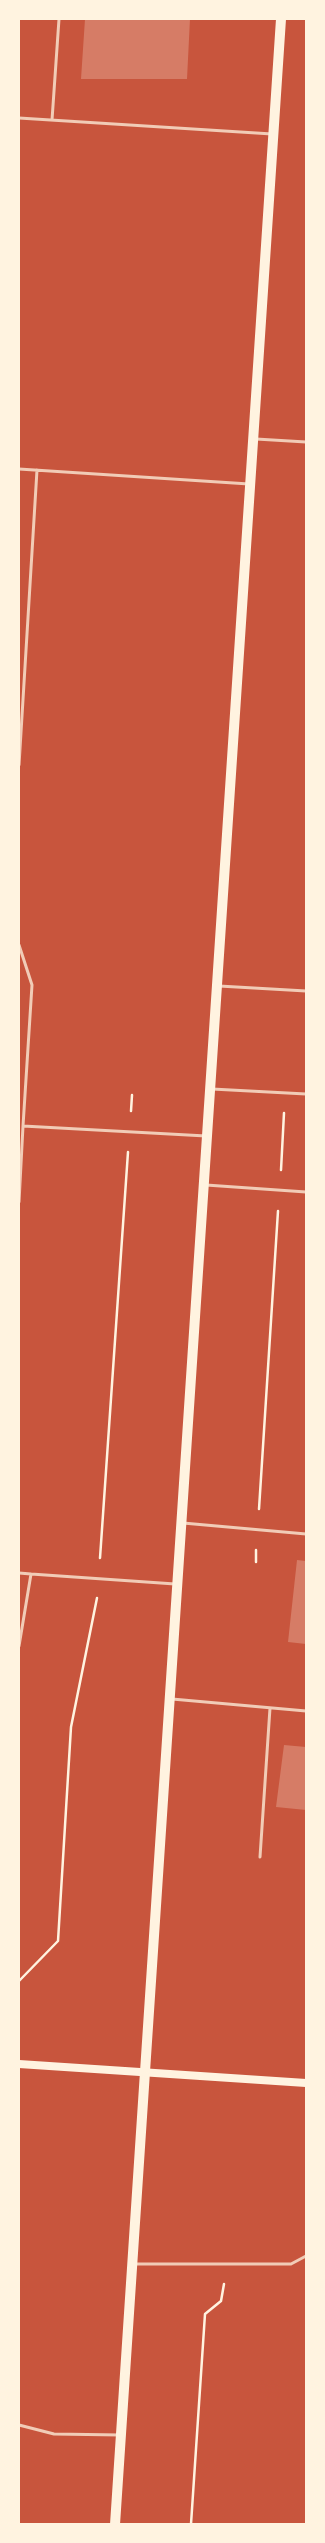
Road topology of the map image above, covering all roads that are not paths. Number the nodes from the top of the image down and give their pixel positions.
1 (59, 19) edge
2 (281, 19) edge
3 (19, 118) edge
4 (52, 120) junction
5 (274, 134) junction
6 (254, 439) junction
7 (306, 442) edge
8 (19, 469) edge
9 (37, 470) junction
10 (250, 484) junction
11 (19, 765) edge
12 (19, 945) edge
13 (217, 986) junction
14 (306, 991) edge
15 (211, 1089) junction
16 (306, 1094) edge
17 (23, 1126) junction
18 (207, 1136) junction
19 (204, 1184) junction
20 (306, 1192) edge
21 (19, 1202) edge
22 (181, 1523) junction
23 (306, 1534) edge
24 (19, 1573) edge
25 (31, 1574) junction
26 (177, 1584) junction
27 (19, 1646) edge
28 (170, 1699) junction
29 (270, 1708) junction
30 (306, 1711) edge
31 (260, 1857) dead end
32 (19, 2064) edge
33 (146, 2072) junction
34 (306, 2083) edge
35 (306, 2256) edge
36 (133, 2264) junction
37 (19, 2425) edge
38 (121, 2435) junction
39 (115, 2524) edge

1 - 4 lane
2 - 5 main road
3 - 4 lane
4 - 5 lane
5 - 6 main road
6 - 7 lane
6 - 10 main road
8 - 9 lane
9 - 10 lane
9 - 11 lane
10 - 13 main road
12 - 17 lane
13 - 14 lane
13 - 15 main road
15 - 16 lane
15 - 18 main road
17 - 18 lane
17 - 21 lane
18 - 19 main road
19 - 20 lane
19 - 22 main road
22 - 23 lane
22 - 26 main road
24 - 25 lane
25 - 26 lane
25 - 27 lane
26 - 28 main road
28 - 29 lane
28 - 33 main road
29 - 30 lane
29 - 31 lane
32 - 33 main road
33 - 34 main road
33 - 36 main road
35 - 36 lane
36 - 38 main road
37 - 38 lane
38 - 39 main road

